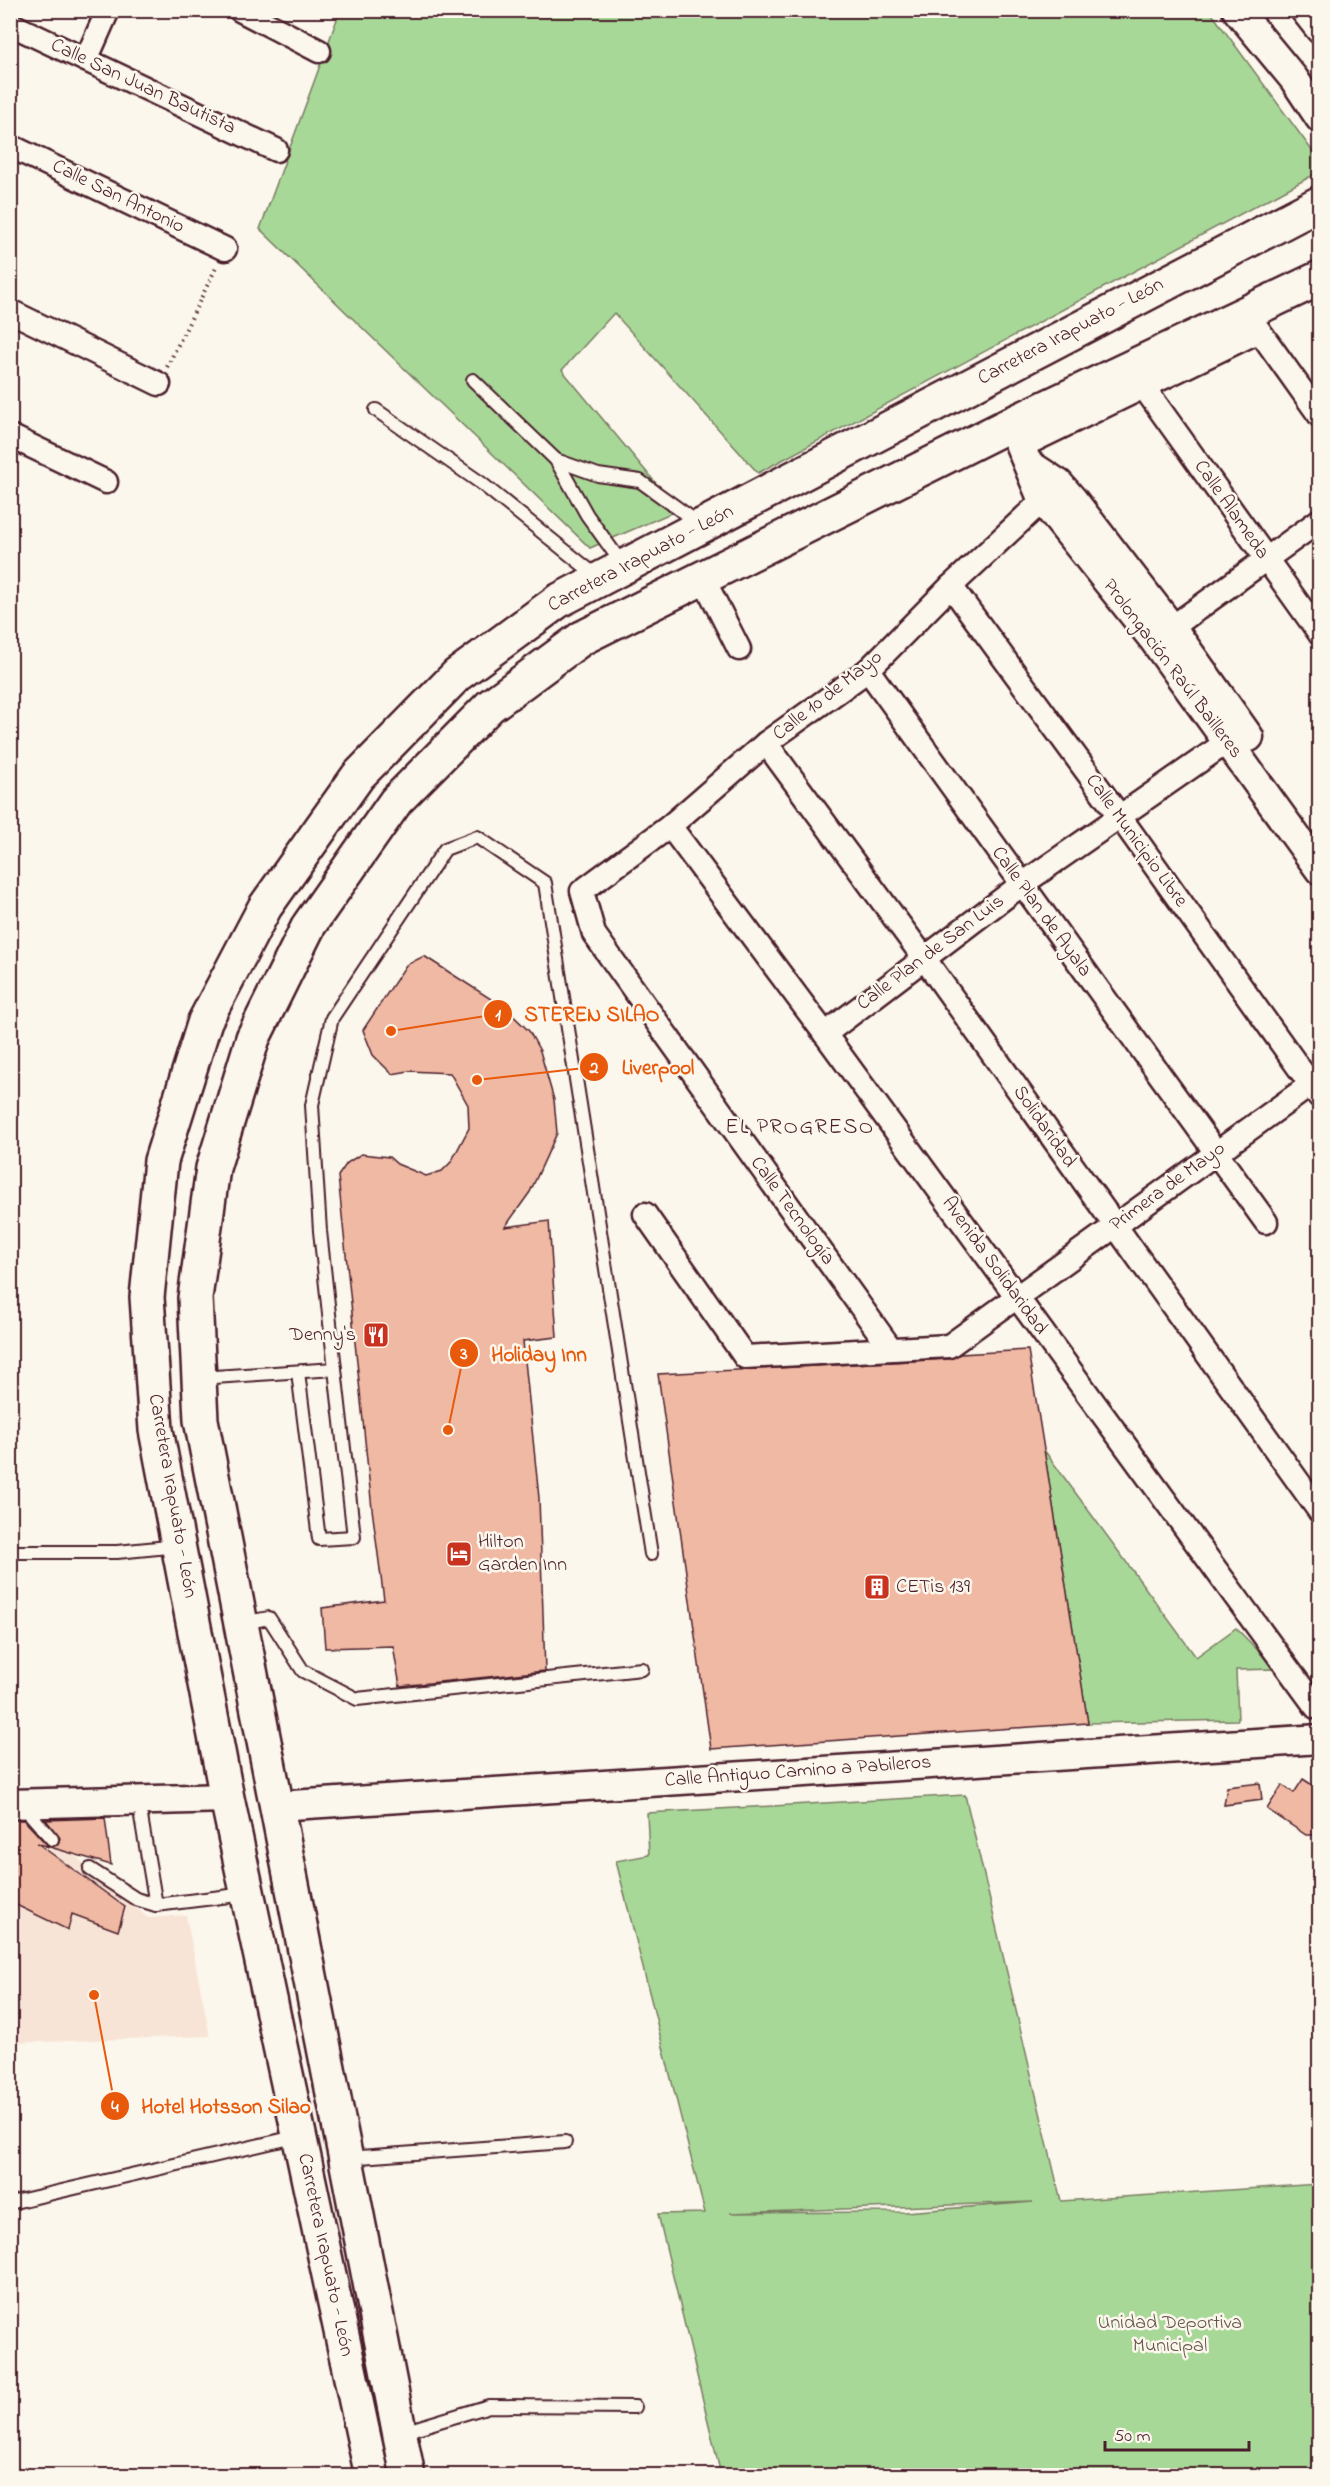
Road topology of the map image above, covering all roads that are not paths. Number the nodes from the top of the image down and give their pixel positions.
1 (108, 10) edge
2 (240, 10) edge
3 (1237, 10) edge
4 (1258, 10) edge
5 (1305, 10) edge
6 (10, 24) edge
7 (1320, 29) edge
8 (319, 51) dead end
9 (86, 60) junction
10 (1320, 84) edge
11 (1320, 118) edge
12 (10, 146) edge
13 (276, 150) dead end
14 (1320, 203) edge
15 (225, 249) road end
16 (1320, 278) edge
17 (10, 311) edge
18 (1253, 322) junction
19 (473, 380) dead end
20 (159, 384) road end
21 (1143, 386) junction
22 (376, 410) dead end
23 (1320, 416) edge
24 (10, 436) edge
25 (1021, 445) junction
26 (556, 460) junction
27 (106, 482) dead end
28 (1051, 493) junction
29 (1320, 520) edge
30 (702, 525) junction
31 (1264, 558) junction
32 (612, 573) junction
33 (703, 578) junction
34 (951, 586) junction
35 (1162, 634) junction
36 (1320, 634) edge
37 (739, 649) dead end
38 (868, 670) junction
39 (1236, 736) junction
40 (766, 743) junction
41 (1120, 817) junction
42 (670, 826) junction
43 (1320, 837) edge
44 (1320, 870) edge
45 (1021, 885) junction
46 (582, 891) joint
47 (924, 958) junction
48 (825, 1034) junction
49 (1316, 1086) edge
50 (1217, 1152) junction
51 (645, 1214) dead end
52 (1266, 1221) dead end
53 (1114, 1226) junction
54 (1016, 1297) junction
55 (891, 1349) junction
56 (335, 1369) junction
57 (298, 1372) junction
58 (199, 1378) junction
59 (1320, 1512) edge
60 (179, 1546) junction
61 (10, 1552) edge
62 (651, 1554) dead end
63 (241, 1624) junction
64 (642, 1669) dead end
65 (1318, 1707) edge
66 (1320, 1738) edge
67 (227, 1798) junction
68 (16, 1804) edge
69 (276, 1806) junction
70 (141, 1817) dead end
71 (52, 1839) dead end
72 (90, 1869) dead end
73 (248, 1894) junction
74 (156, 1905) junction
75 (300, 2136) junction
76 (565, 2142) dead end
77 (345, 2158) junction
78 (10, 2203) edge
79 (635, 2407) dead end
80 (399, 2433) junction
81 (372, 2475) edge
82 (408, 2475) edge

1 - 9 street
2 - 8 street
3 - 11 street
4 - 10 street
5 - 7 street
6 - 9 street, Calle San Juan Bautista
9 - 13 street, Calle San Juan Bautista
12 - 15 street, Calle San Antonio
14 - 30 highway, Carretera Irapuato - León
16 - 18 highway, Carretera Irapuato - León
17 - 20 street
18 - 21 street
18 - 23 street
18 - 25 highway, Carretera Irapuato - León
19 - 26 lane
21 - 25 street
21 - 31 street, Calle Alameda
22 - 32 lane
24 - 27 street
25 - 28 street, Prolongación Raúl Bailleres
25 - 33 highway, Carretera Irapuato - León
26 - 30 lane
26 - 32 lane
28 - 34 street, Calle 10 de Mayo
28 - 35 street, Prolongación Raúl Bailleres
29 - 31 street
30 - 32 highway, Carretera Irapuato - León
31 - 35 street
31 - 36 street, Calle Alameda
32 - 60 highway, Carretera Irapuato - León
33 - 37 street
33 - 58 highway, Carretera Irapuato - León
34 - 38 street, Calle 10 de Mayo
34 - 41 street, Calle Municipio Libre
35 - 39 street, Prolongación Raúl Bailleres
38 - 40 street, Calle 10 de Mayo
38 - 45 street, Calle Plan de Ayala
39 - 41 street, Calle Plan de San Luis
39 - 43 street, Prolongación Raúl Bailleres
39 - 44 street, Prolongación Raúl Bailleres
40 - 42 street, Calle 10 de Mayo
40 - 47 street, Solidaridad
41 - 45 street, Calle Plan de San Luis
41 - 49 street, Calle Municipio Libre
42 - 46 street, Calle 10 de Mayo
42 - 48 street, Avenida Solidaridad
45 - 47 street, Calle Plan de San Luis
45 - 50 street, Calle Plan de Ayala
46 - 55 street, Calle Tecnología
47 - 48 street, Calle Plan de San Luis
47 - 53 street, Solidaridad
48 - 54 street, Avenida Solidaridad
49 - 50 street, Primera de Mayo
50 - 52 street, Calle Plan de Ayala
50 - 53 street, Primera de Mayo
51 - 55 street, Primera de Mayo
53 - 54 street, Primera de Mayo
53 - 59 street, Solidaridad
54 - 55 street, Primera de Mayo
54 - 65 street, Avenida Solidaridad
56 - 57 lane
56 - 57 lane
56 - 62 lane
57 - 58 lane
58 - 63 highway, Carretera Irapuato - León
60 - 61 lane
60 - 67 highway, Carretera Irapuato - León
63 - 64 lane
63 - 69 highway, Carretera Irapuato - León
66 - 69 street, Calle Antiguo Camino a Pabileros
67 - 68 street
67 - 73 highway, Carretera Irapuato - León
68 - 71 lane
69 - 77 highway, Carretera Irapuato - León
70 - 74 lane
72 - 74 lane
73 - 74 lane
73 - 75 highway, Carretera Irapuato - León
75 - 78 lane
75 - 81 highway, Carretera Irapuato - León
76 - 77 lane
77 - 80 highway, Carretera Irapuato - León
79 - 80 lane
80 - 82 highway, Carretera Irapuato - León

